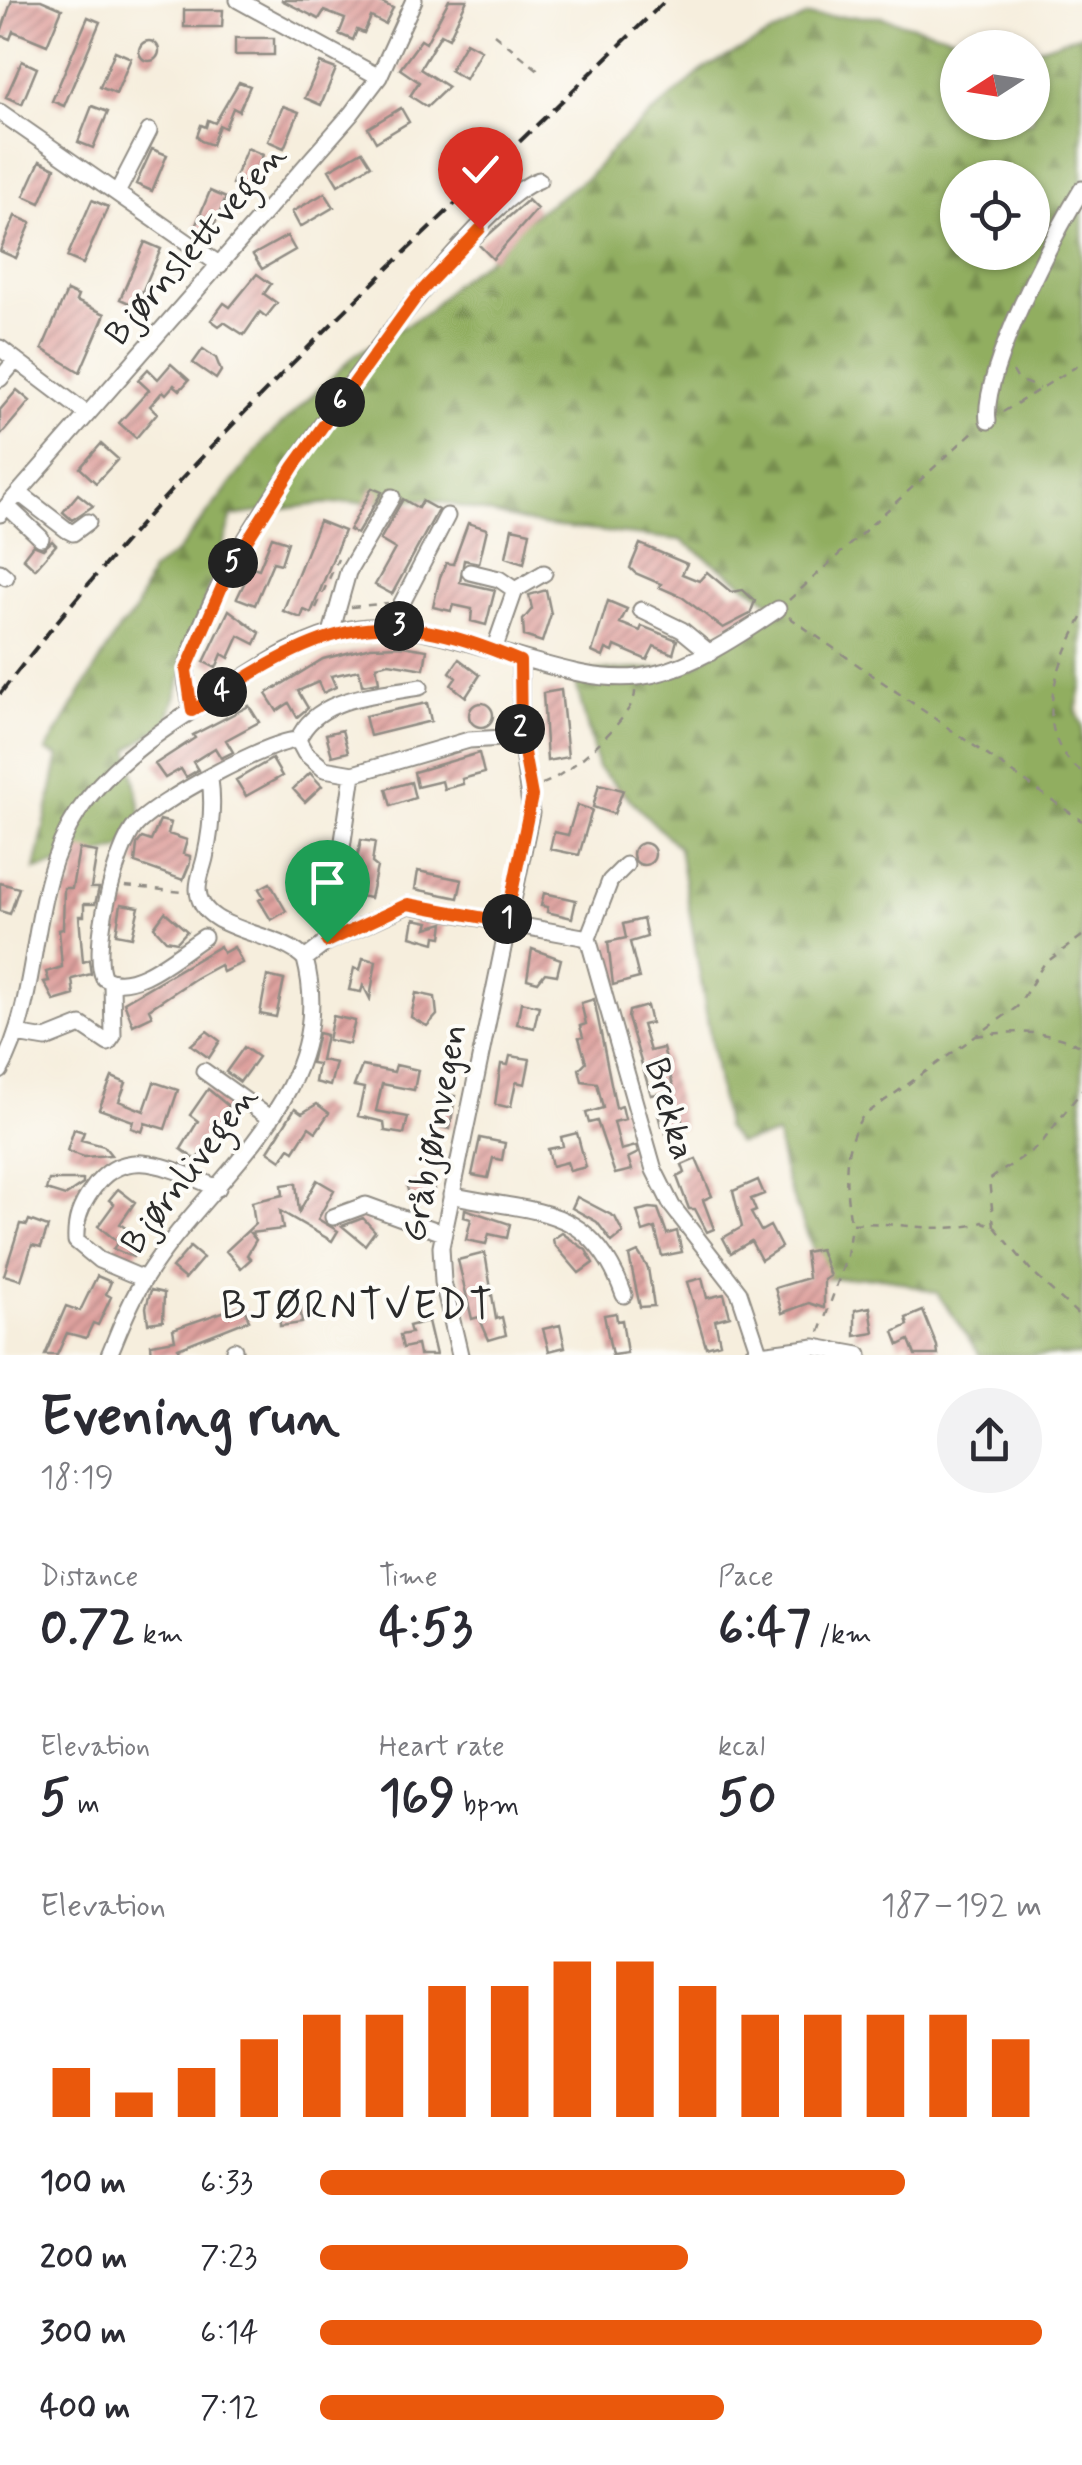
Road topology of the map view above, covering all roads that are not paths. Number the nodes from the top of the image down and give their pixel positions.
1 (238, 0) edge
2 (414, 0) edge
3 (378, 77) junction
4 (0, 112) edge
5 (149, 131) dead end
6 (540, 180) dead end
7 (1082, 189) edge
8 (118, 191) junction
9 (220, 265) junction
10 (0, 348) edge
11 (16, 360) junction
12 (0, 379) edge
13 (88, 414) junction
14 (988, 422) road end
15 (18, 493) junction
16 (392, 497) dead end
17 (3, 510) edge
18 (447, 516) dead end
19 (88, 522) dead end
20 (40, 538) dead end
21 (470, 572) dead end
22 (544, 573) dead end
23 (515, 590) junction
24 (778, 609) road end
25 (640, 610) dead end
26 (390, 626) junction
27 (331, 634) junction
28 (494, 650) junction
29 (710, 652) junction
30 (526, 663) junction
31 (420, 686) dead end
32 (192, 711) junction
33 (521, 736) junction
34 (298, 740) junction
35 (353, 774) junction
36 (210, 779) junction
37 (626, 865) dead end
38 (337, 882) dead end
39 (506, 922) junction
40 (204, 937) dead end
41 (588, 938) junction
42 (305, 959) junction
43 (112, 983) junction
44 (16, 1034) junction
45 (204, 1070) dead end
46 (0, 1071) edge
47 (270, 1119) junction
48 (218, 1188) junction
49 (451, 1195) junction
50 (333, 1217) dead end
51 (442, 1233) junction
52 (144, 1279) junction
53 (624, 1295) dead end
54 (757, 1354) edge
55 (109, 1355) edge
56 (460, 1355) edge
57 (859, 1355) edge

1 - 3 street
2 - 3 street, Bjørnslettvegen
3 - 9 street, Bjørnslettvegen
4 - 8 street
5 - 8 street
6 - 32 street
7 - 14 street
8 - 9 street
9 - 13 street, Bjørnslettvegen
10 - 11 street
11 - 12 street
11 - 13 street
13 - 15 street, Bjørnslettvegen
15 - 17 street, Bjørnslettvegen
15 - 19 street
16 - 27 street
17 - 20 street
18 - 26 street
21 - 23 street
22 - 23 street
23 - 28 street
24 - 29 street
25 - 29 street
26 - 27 street
26 - 28 street
27 - 32 street
28 - 30 street
29 - 30 street
30 - 33 street, Gråbjørnvegen
31 - 34 street
32 - 44 street
33 - 35 street
33 - 39 street, Gråbjørnvegen
34 - 35 street
34 - 36 street
35 - 38 street
36 - 42 street
36 - 43 street
37 - 41 street
39 - 41 street
39 - 42 street
39 - 49 street, Gråbjørnvegen
40 - 43 street
41 - 54 street, Brekka
42 - 47 street, Bjørnlivegen
43 - 44 street
44 - 46 street
45 - 47 street
47 - 48 street, Bjørnlivegen
48 - 52 street, Bjørnlivegen
48 - 52 street
49 - 51 street, Gråbjørnvegen
49 - 53 street
50 - 51 street
51 - 56 street, Gråbjørnvegen
52 - 55 street, Bjørnlivegen
54 - 57 street

